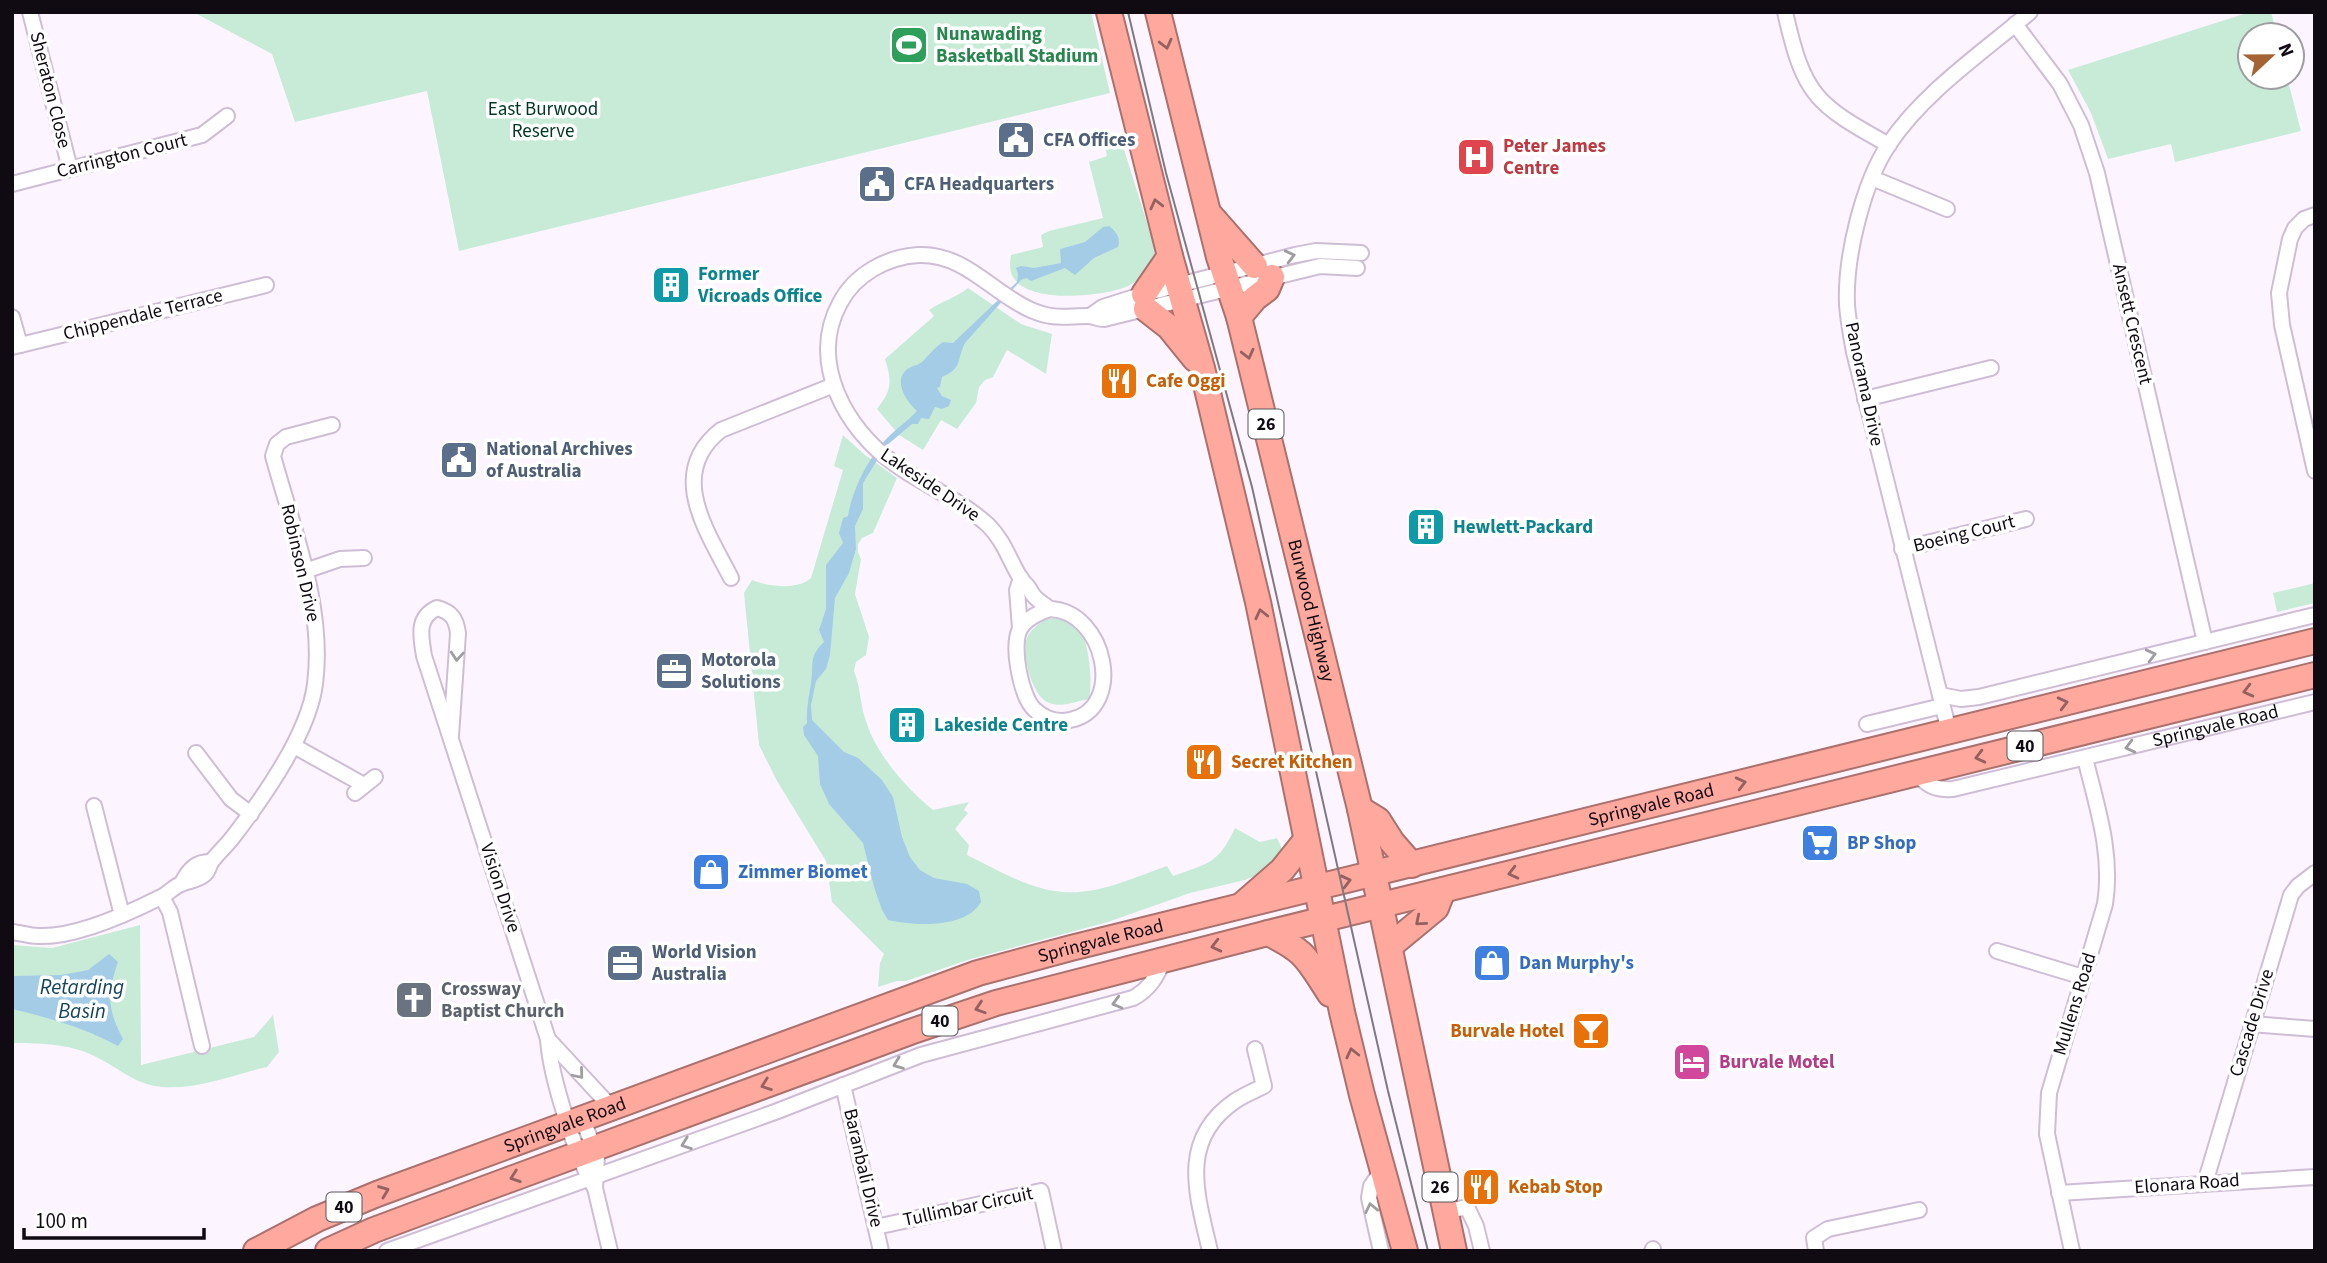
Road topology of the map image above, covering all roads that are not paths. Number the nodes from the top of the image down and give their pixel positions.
1 (30, 12) edge
2 (1109, 12) edge
3 (1158, 12) edge
4 (1785, 12) edge
5 (2030, 12) edge
6 (2015, 24) junction
7 (227, 116) dead end
8 (1889, 145) junction
9 (70, 169) junction
10 (1872, 178) junction
11 (12, 184) edge
12 (1947, 209) dead end
13 (1208, 212) junction
14 (2315, 215) edge
15 (1361, 253) dead end
16 (1170, 256) junction
17 (1357, 268) dead end
18 (1263, 271) junction
19 (1226, 281) junction
20 (266, 285) dead end
21 (1181, 293) junction
22 (1145, 302) junction
23 (12, 317) edge
24 (1239, 317) junction
25 (16, 346) edge
26 (1202, 368) junction
27 (1992, 368) dead end
28 (834, 385) junction
29 (1865, 399) junction
30 (333, 424) dead end
31 (2315, 471) edge
32 (2026, 519) dead end
33 (1902, 549) junction
34 (364, 558) dead end
35 (305, 571) junction
36 (731, 578) dead end
37 (1021, 578) junction
38 (1051, 609) junction
39 (2315, 615) edge
40 (1020, 628) junction
41 (2315, 641) edge
42 (2205, 642) junction
43 (2315, 675) edge
44 (1989, 695) junction
45 (1941, 700) junction
46 (2315, 702) edge
47 (1867, 724) dead end
48 (1977, 724) junction
49 (1949, 731) junction
50 (451, 736) junction
51 (294, 746) junction
52 (196, 754) dead end
53 (2085, 758) junction
54 (1916, 773) junction
55 (365, 785) dead end
56 (93, 806) dead end
57 (1360, 809) junction
58 (251, 814) junction
59 (1306, 840) junction
60 (1412, 865) junction
61 (2315, 873) edge
62 (1375, 874) junction
63 (1316, 888) junction
64 (1443, 890) junction
65 (162, 897) junction
66 (1381, 905) junction
67 (1240, 906) junction
68 (122, 915) junction
69 (1323, 919) junction
70 (12, 932) edge
71 (1268, 933) junction
72 (1390, 946) junction
73 (1997, 951) dead end
74 (1164, 959) junction
75 (990, 970) junction
76 (2083, 977) junction
77 (1026, 994) junction
78 (1342, 1012) junction
79 (2251, 1024) junction
80 (2315, 1029) edge
81 (548, 1039) junction
82 (202, 1046) dead end
83 (1255, 1049) dead end
84 (843, 1085) junction
85 (611, 1107) junction
86 (575, 1119) junction
87 (586, 1151) junction
88 (1383, 1169) junction
89 (2315, 1177) edge
90 (594, 1181) junction
91 (2205, 1183) junction
92 (2059, 1194) junction
93 (1456, 1209) junction
94 (1919, 1210) dead end
95 (876, 1227) junction
96 (256, 1251) edge
97 (328, 1251) edge
98 (387, 1251) edge
99 (610, 1251) edge
100 (881, 1251) edge
101 (1054, 1251) edge
102 (1210, 1251) edge
103 (1381, 1251) edge
104 (1405, 1251) edge
105 (1454, 1251) edge
106 (1482, 1251) edge
107 (1816, 1251) edge
108 (2072, 1251) edge

1 - 9 street, Sheraton Close
16 -> 2 highway, 26
3 -> 13 highway, Burwood Highway / 26
4 - 8 street
5 - 6 street, Panorama Drive
6 - 8 street, Panorama Drive
6 - 42 street, Ansett Crescent
7 - 9 street, Carrington Court
8 - 10 street, Panorama Drive
9 - 11 street, Carrington Court
10 - 12 street
10 - 29 street, Panorama Drive
13 - 18 highway
13 - 19 highway, Burwood Highway / 26
14 - 31 street
18 -> 15 street
16 - 21 highway, 26
16 - 22 highway
17 - 18 street
18 - 19 street, Lakeside Drive
18 - 24 highway
19 - 21 street, Lakeside Drive
19 - 24 highway, Burwood Highway / 26
20 - 25 street, Chippendale Terrace
21 - 22 street, Lakeside Drive
21 - 26 highway, 26
22 - 26 highway
22 - 28 street, Lakeside Drive
23 - 25 street, Chippendale Terrace
24 -> 57 highway, Burwood Highway / 26
59 -> 26 highway, 26
27 - 29 street
28 - 36 street
28 - 37 street, Lakeside Drive
29 - 33 street, Panorama Drive
30 - 35 street, Robinson Drive
32 - 33 street, Boeing Court
33 - 45 street, Panorama Drive
34 - 35 street
35 - 51 street, Robinson Drive
37 - 38 street, Lakeside Drive
37 - 40 street, Lakeside Drive
38 - 40 street
38 - 40 street, Lakeside Drive
39 - 42 street
48 -> 41 highway, Springvale Road / 40
44 -> 42 street
43 -> 54 highway, Springvale Road / 40
44 - 45 street
44 - 48 street
45 - 47 street
45 - 49 street, Panorama Drive
46 -> 53 street, Springvale Road
48 - 49 highway, Springvale Road / 40
60 -> 49 highway, Springvale Road / 40
50 -> 50 street, Vision Drive
50 - 81 street, Vision Drive
51 - 55 street
51 - 58 street, Robinson Drive
52 - 58 street
53 - 54 street, Springvale Road
53 - 76 street, Mullens Road
54 -> 64 highway, Springvale Road / 40
56 - 68 street
57 - 60 highway
57 - 62 highway, Burwood Highway / 26
58 - 65 street, Robinson Drive
59 - 63 highway, 26
59 - 67 highway
60 - 62 highway, Springvale Road / 40
61 - 79 street, Cascade Drive
63 -> 62 highway, Springvale Road / 40
62 - 66 highway, Burwood Highway / 26
63 - 67 highway, Springvale Road / 40
63 - 69 highway, 26
64 - 66 highway, Springvale Road / 40
64 -> 72 highway
65 - 68 street, Robinson Drive
65 - 82 street
66 - 69 highway, Springvale Road / 40
66 - 72 highway, Burwood Highway / 26
67 - 75 highway, Springvale Road / 40
68 - 70 street, Robinson Drive
69 - 71 highway, Springvale Road / 40
69 - 78 highway, 26
71 -> 74 highway, Springvale Road / 40
71 - 78 highway
72 - 93 highway, Burwood Highway / 26
73 - 76 street
74 - 77 highway, Springvale Road / 40
74 -> 84 street, Springvale Road
75 - 77 highway
75 - 85 highway, Springvale Road / 40
76 - 92 street, Mullens Road
77 -> 87 highway, Springvale Road / 40
88 -> 78 highway, 26
79 - 80 street
79 - 91 street, Cascade Drive
81 -> 85 street, Vision Drive
81 - 86 street, Vision Drive
83 - 102 street
84 -> 90 street, Springvale Road
84 - 95 street, Baranbali Drive
85 - 86 highway, Springvale Road / 40
86 - 87 street, Vision Drive
96 -> 86 highway, Springvale Road / 40
87 - 90 street, Vision Drive
87 -> 97 highway, Springvale Road / 40
103 -> 88 street
88 - 104 highway, 26
89 - 91 street, Elonara Road
90 - 98 street, Springvale Road
90 - 99 street, Vision Drive
91 - 92 street, Elonara Road
92 - 108 street, Mullens Road
93 - 105 highway, Burwood Highway / 26
93 - 106 street, Burwood Highway
94 - 107 street
95 - 100 street, Baranbali Drive
95 - 101 street, Tullimbar Circuit

